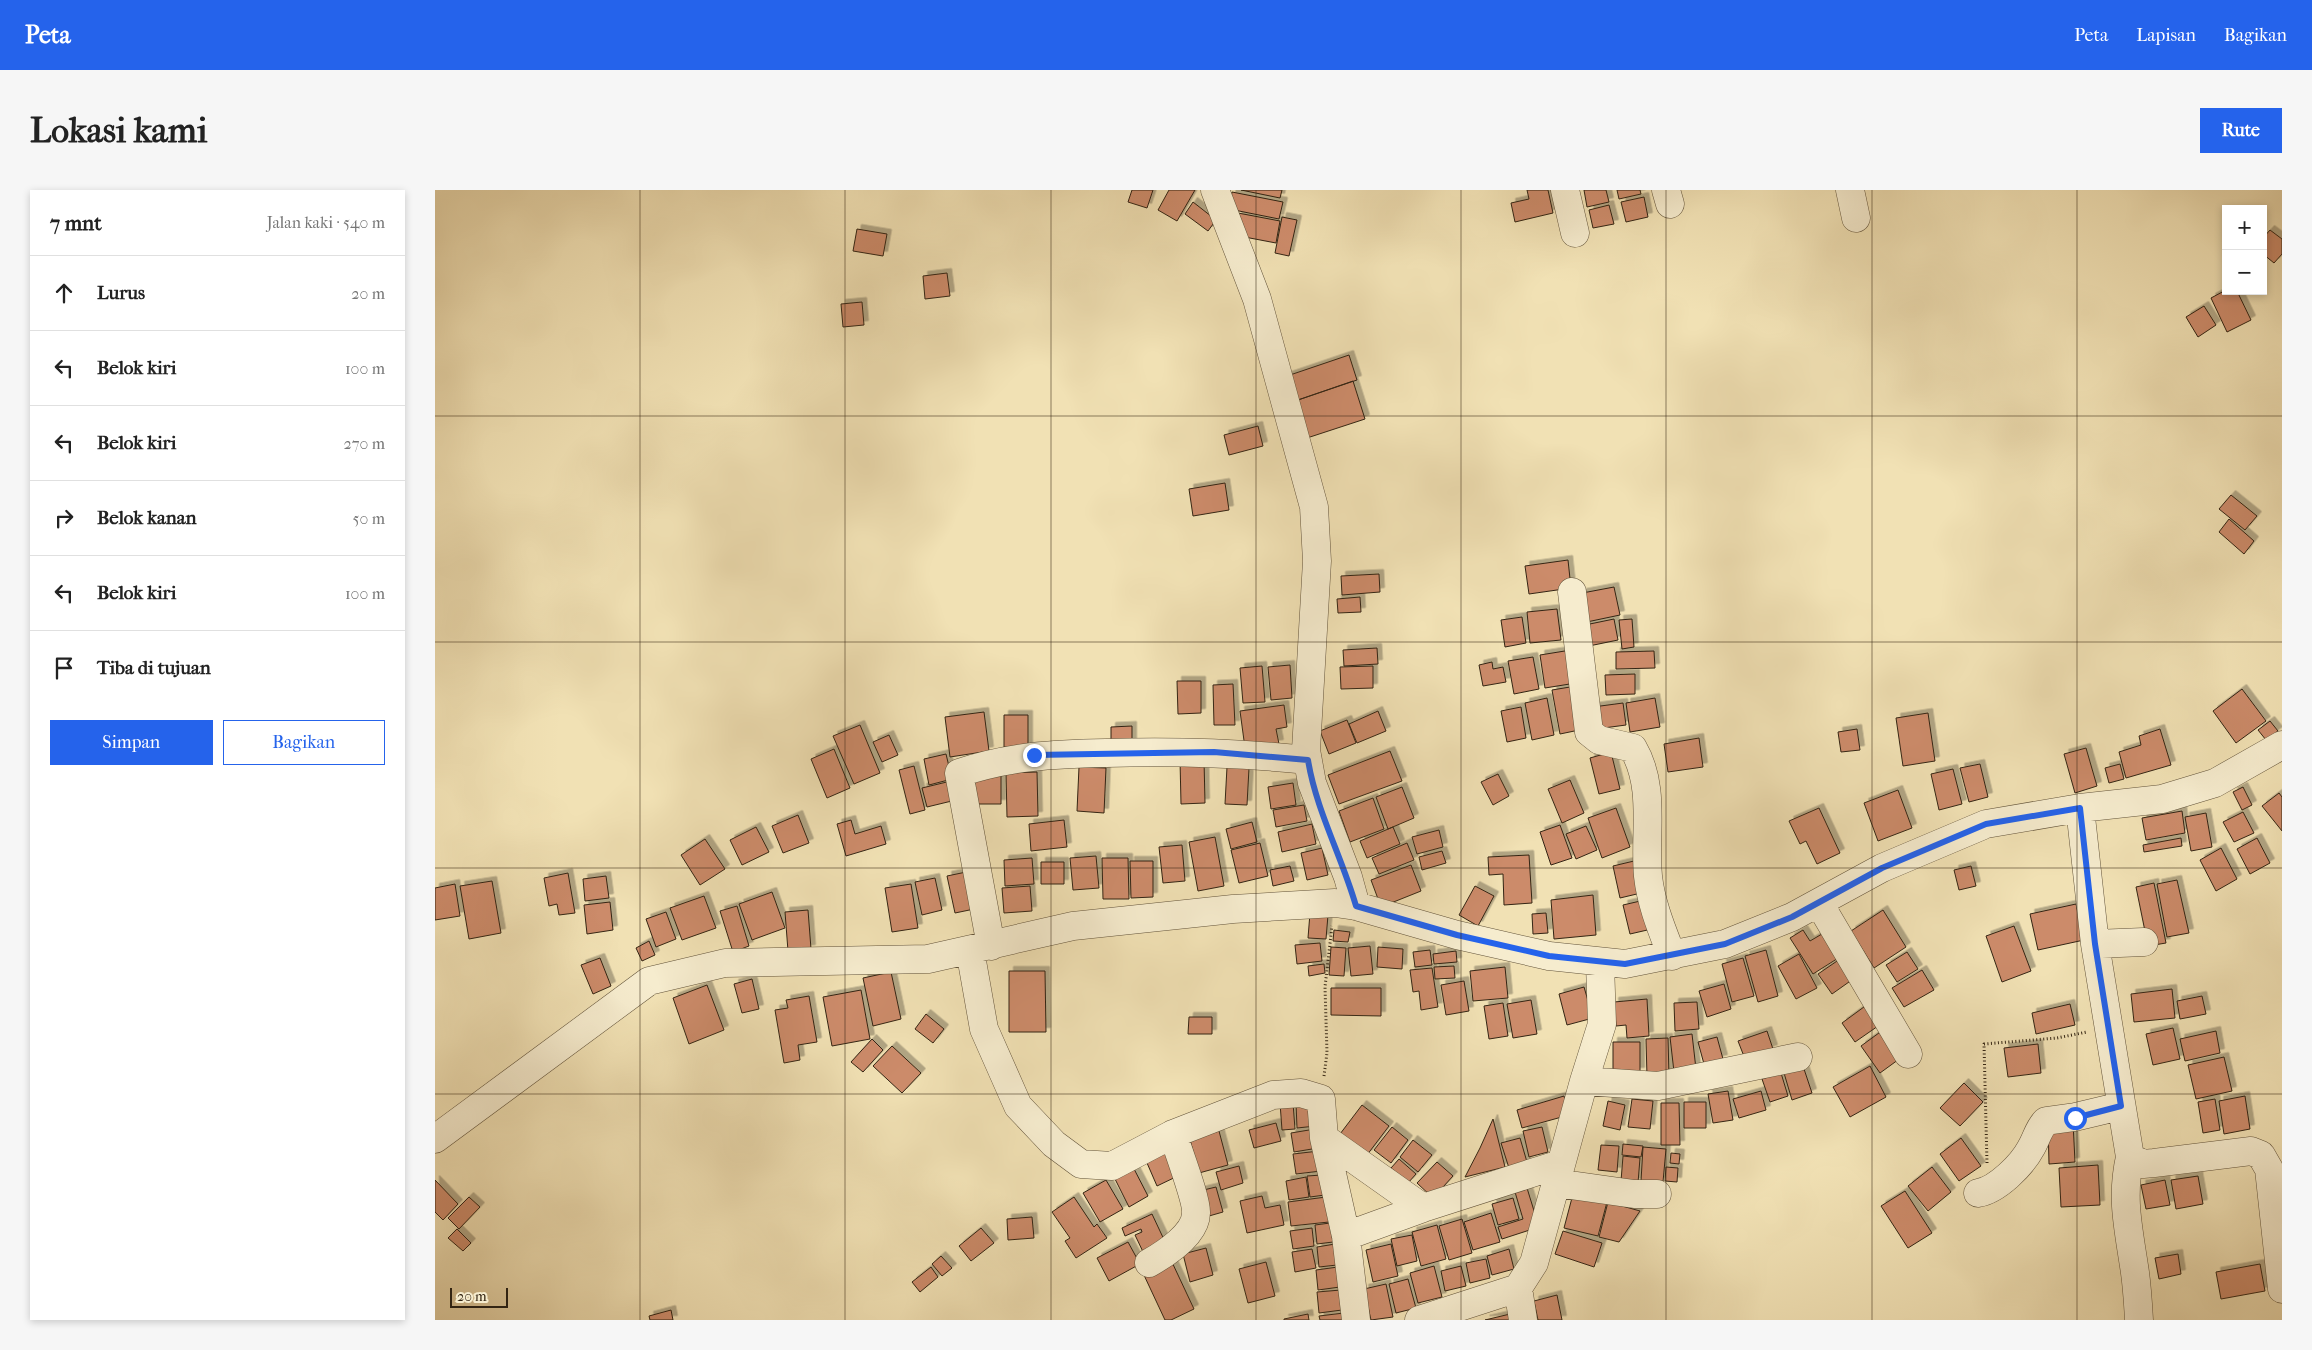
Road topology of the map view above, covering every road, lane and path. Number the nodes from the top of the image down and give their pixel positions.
1 (1215, 190) edge
2 (1565, 190) edge
3 (1575, 233) dead end
4 (1572, 592) dead end
5 (2282, 745) edge
6 (1308, 760) junction
7 (2080, 808) junction
8 (1819, 903) junction
9 (1345, 905) junction
10 (2145, 942) dead end
11 (2095, 944) junction
12 (981, 948) junction
13 (1672, 956) junction
14 (1600, 963) junction
15 (2108, 1028) junction
16 (1908, 1054) dead end
17 (1798, 1057) dead end
18 (1584, 1081) junction
19 (1321, 1099) junction
20 (2121, 1106) junction
21 (1173, 1134) junction
22 (1324, 1138) junction
23 (435, 1139) edge
24 (2130, 1157) junction
25 (1558, 1174) junction
26 (1978, 1193) joint
27 (1657, 1194) dead end
28 (1423, 1208) junction
29 (1346, 1236) junction
30 (1149, 1263) dead end
31 (1518, 1288) junction
32 (2282, 1289) edge
33 (1423, 1319) edge
34 (1356, 1320) edge
35 (1523, 1320) edge
36 (2139, 1320) edge

1 - 6 street
2 - 3 street
4 - 13 street
5 - 7 street
6 - 9 street
6 - 12 street
7 - 8 street
7 - 11 street
8 - 13 street
8 - 16 street
9 - 12 street
9 - 14 street
9 - 19 path
10 - 11 street
11 - 15 street
12 - 21 street
12 - 23 street
13 - 14 street
14 - 18 street
15 - 20 street
15 - 26 path
17 - 18 street
18 - 25 street
19 - 21 street
19 - 22 street
20 - 24 street
20 - 26 street
21 - 30 street
22 - 28 street
22 - 29 street
24 - 32 street
24 - 36 street
25 - 27 street
25 - 28 street
25 - 31 street
28 - 29 street
29 - 34 street
31 - 33 street
31 - 35 street

